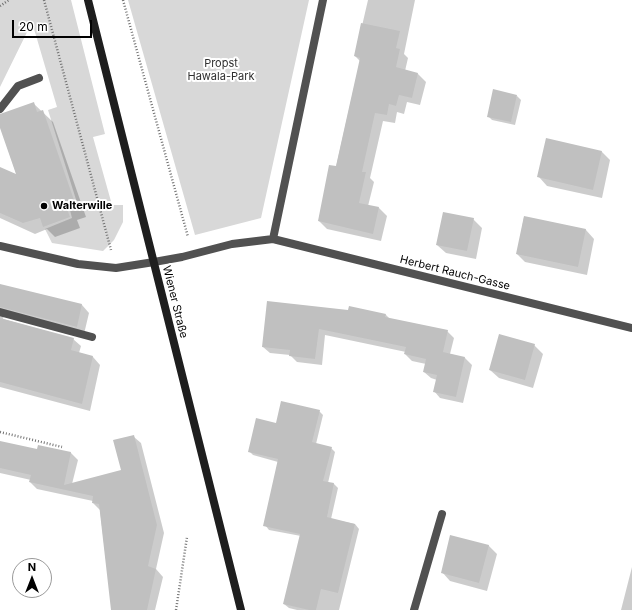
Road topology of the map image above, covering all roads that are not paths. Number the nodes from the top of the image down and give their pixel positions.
1 (88, 0) edge
2 (323, 0) edge
3 (39, 78) dead end
4 (0, 109) edge
5 (273, 239) junction
6 (0, 246) edge
7 (154, 262) junction
8 (0, 312) edge
9 (632, 328) edge
10 (92, 337) dead end
11 (442, 514) dead end
12 (241, 610) edge
13 (414, 610) edge

1 - 7 main road, Wiener Straße
2 - 5 street
3 - 4 street
5 - 7 street, Herbert Rauch-Gasse
5 - 9 street, Herbert Rauch-Gasse
6 - 7 street, Herbert Rauch-Gasse
7 - 12 main road, Wiener Straße
8 - 10 street
11 - 13 street

